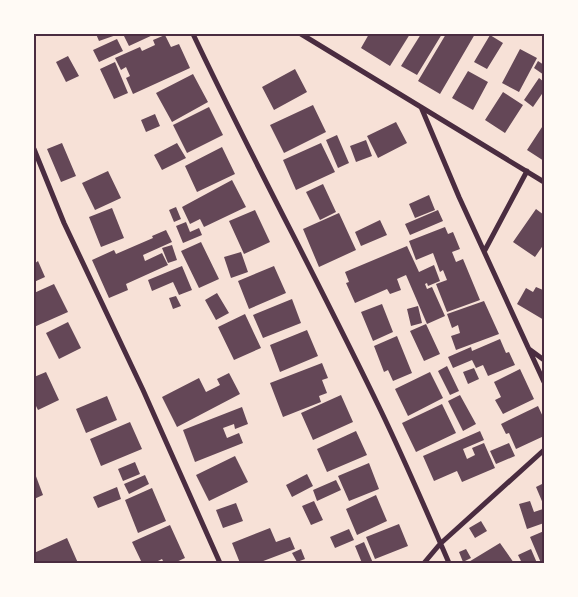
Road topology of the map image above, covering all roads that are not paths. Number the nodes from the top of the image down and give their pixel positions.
1 (193, 34) edge
2 (301, 34) edge
3 (421, 107) junction
4 (34, 149) edge
5 (527, 171) junction
6 (544, 182) edge
7 (484, 250) junction
8 (529, 349) junction
9 (544, 360) edge
10 (544, 382) edge
11 (544, 450) edge
12 (440, 544) junction
13 (220, 563) edge
14 (424, 563) edge
15 (449, 563) edge

1 - 12 street
2 - 3 street
3 - 5 street
3 - 7 street
4 - 13 street
5 - 6 street
5 - 7 street
7 - 8 street
8 - 9 street
8 - 10 street
11 - 12 street
12 - 14 street
12 - 15 street

